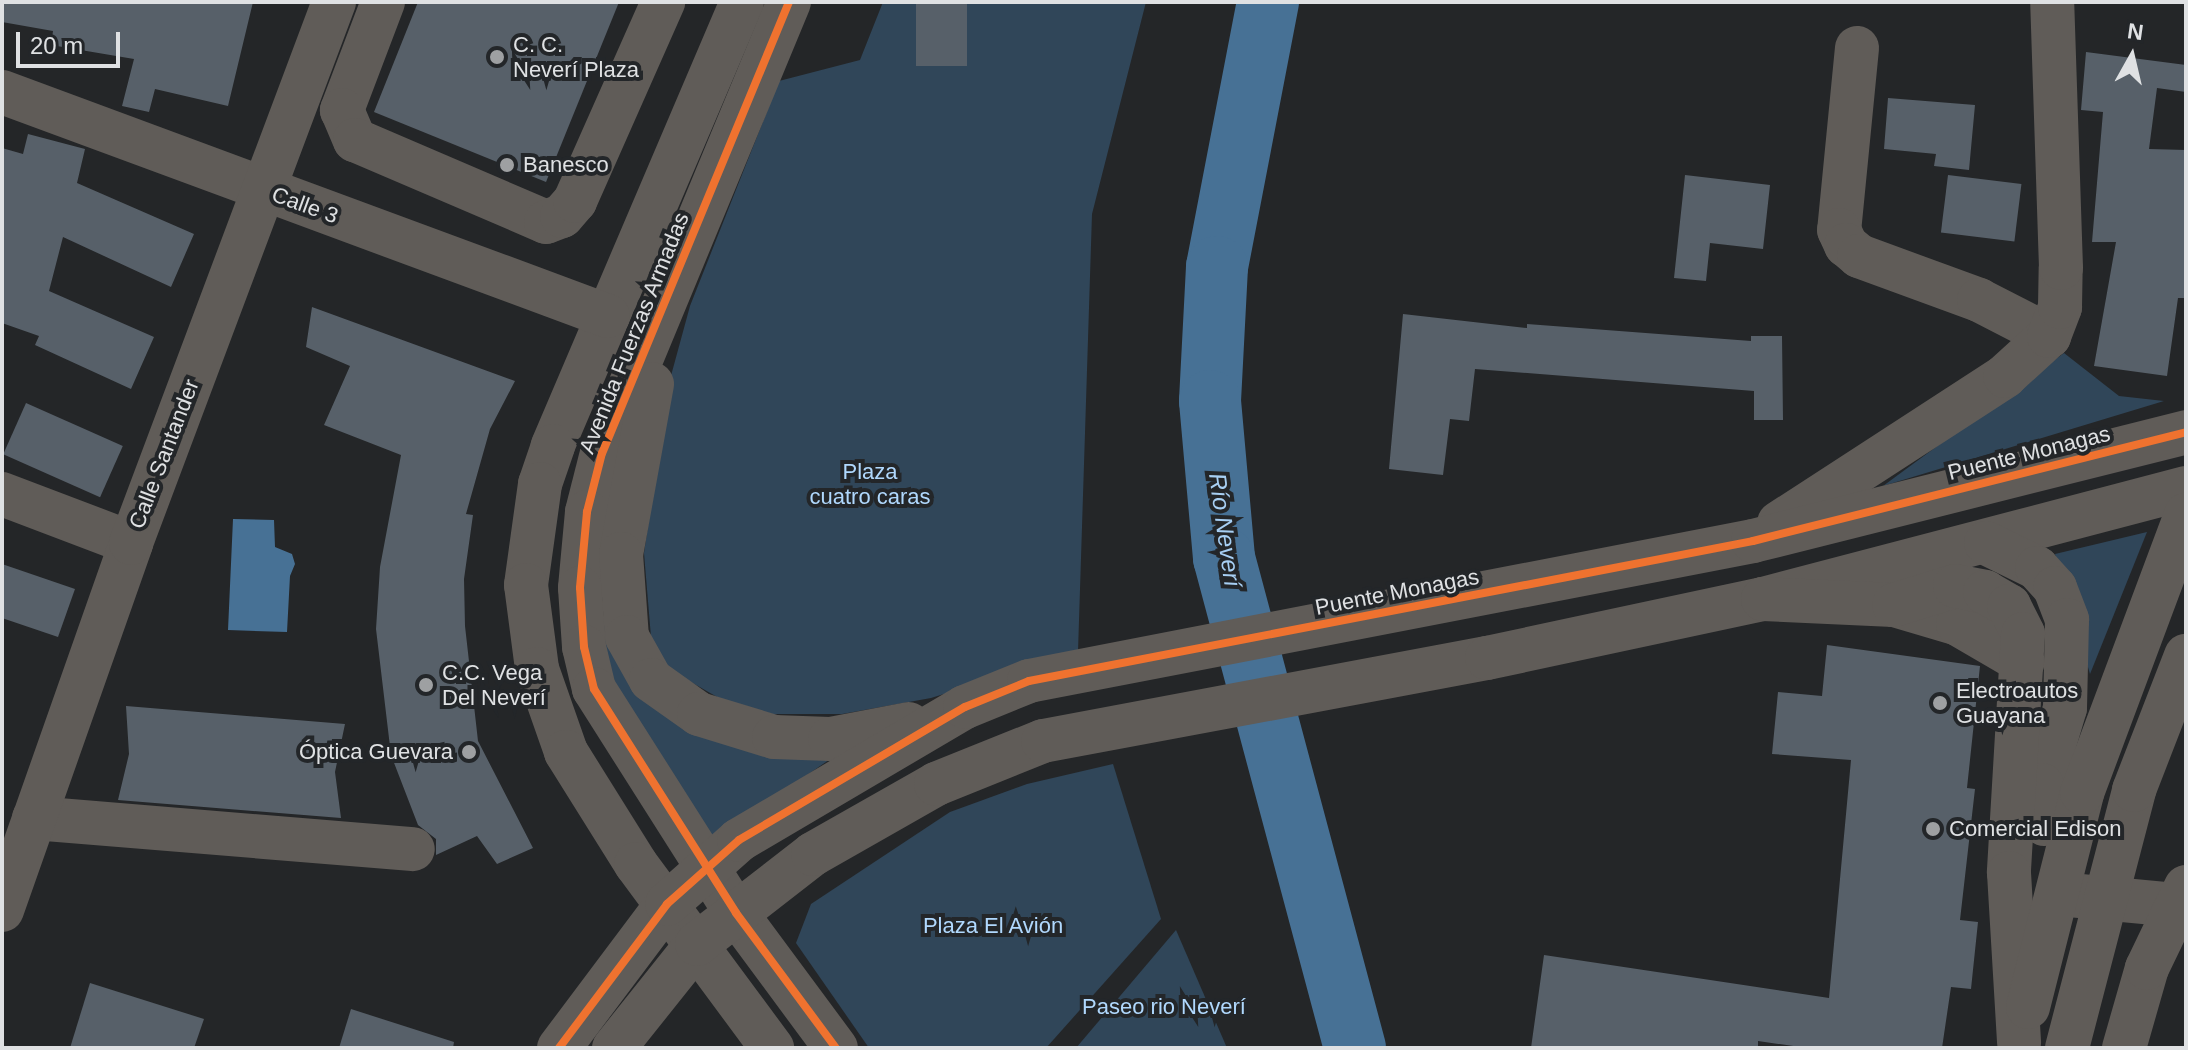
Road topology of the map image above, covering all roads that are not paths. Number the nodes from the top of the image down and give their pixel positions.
1 (334, 2) edge
2 (383, 2) edge
3 (663, 2) edge
4 (789, 2) edge
5 (2052, 2) edge
6 (731, 5) edge
7 (1857, 48) dead end
8 (2, 92) edge
9 (263, 189) junction
10 (671, 296) junction
11 (608, 316) junction
12 (2049, 336) junction
13 (2186, 432) edge
14 (2186, 488) edge
15 (2, 494) edge
16 (2186, 515) edge
17 (1753, 541) junction
18 (131, 543) junction
19 (1986, 543) junction
20 (1763, 599) junction
21 (2186, 656) edge
22 (2178, 702) edge
23 (965, 707) junction
24 (34, 818) junction
25 (413, 849) dead end
26 (706, 869) junction
27 (2059, 894) junction
28 (2184, 899) edge
29 (4, 900) edge
30 (667, 904) junction
31 (736, 913) junction
32 (2103, 916) junction
33 (697, 944) junction
34 (2147, 968) junction
35 (2018, 1046) edge
36 (559, 1048) edge
37 (614, 1048) edge
38 (772, 1048) edge
39 (836, 1048) edge
40 (2067, 1048) edge
41 (2124, 1048) edge

1 - 9 street, Calle Santander
2 - 3 street
4 - 10 street, Avenida Fuerzas Armadas
5 - 12 street
6 - 11 street, Avenida Fuerzas Armadas
7 - 12 street
8 - 9 street, Calle 3
9 - 11 street, Calle 3
9 - 18 street, Calle Santander
10 - 23 street
10 - 26 street, Avenida Fuerzas Armadas
11 - 30 street, Avenida Fuerzas Armadas
12 - 17 street
13 - 17 street, Puente Monagas
14 - 19 street
15 - 18 street
16 - 27 street
17 - 23 street, Puente Monagas
18 - 24 street, Calle Santander
19 - 20 street
19 - 27 street
20 - 31 street
20 - 35 street
21 - 22 street
22 - 32 street
23 - 26 street, Puente Monagas
24 - 25 street
24 - 29 street, Calle Santander
26 - 30 street, Puente Monagas
26 - 31 street, Avenida Fuerzas Armadas
27 - 32 street
27 - 35 street
28 - 32 street
28 - 34 street
30 - 33 street, Avenida Fuerzas Armadas
30 - 36 street, Puente Monagas
31 - 33 street
31 - 39 street, Avenida Fuerzas Armadas
32 - 34 street
32 - 40 street
33 - 37 street
33 - 38 street, Avenida Fuerzas Armadas
34 - 41 street

